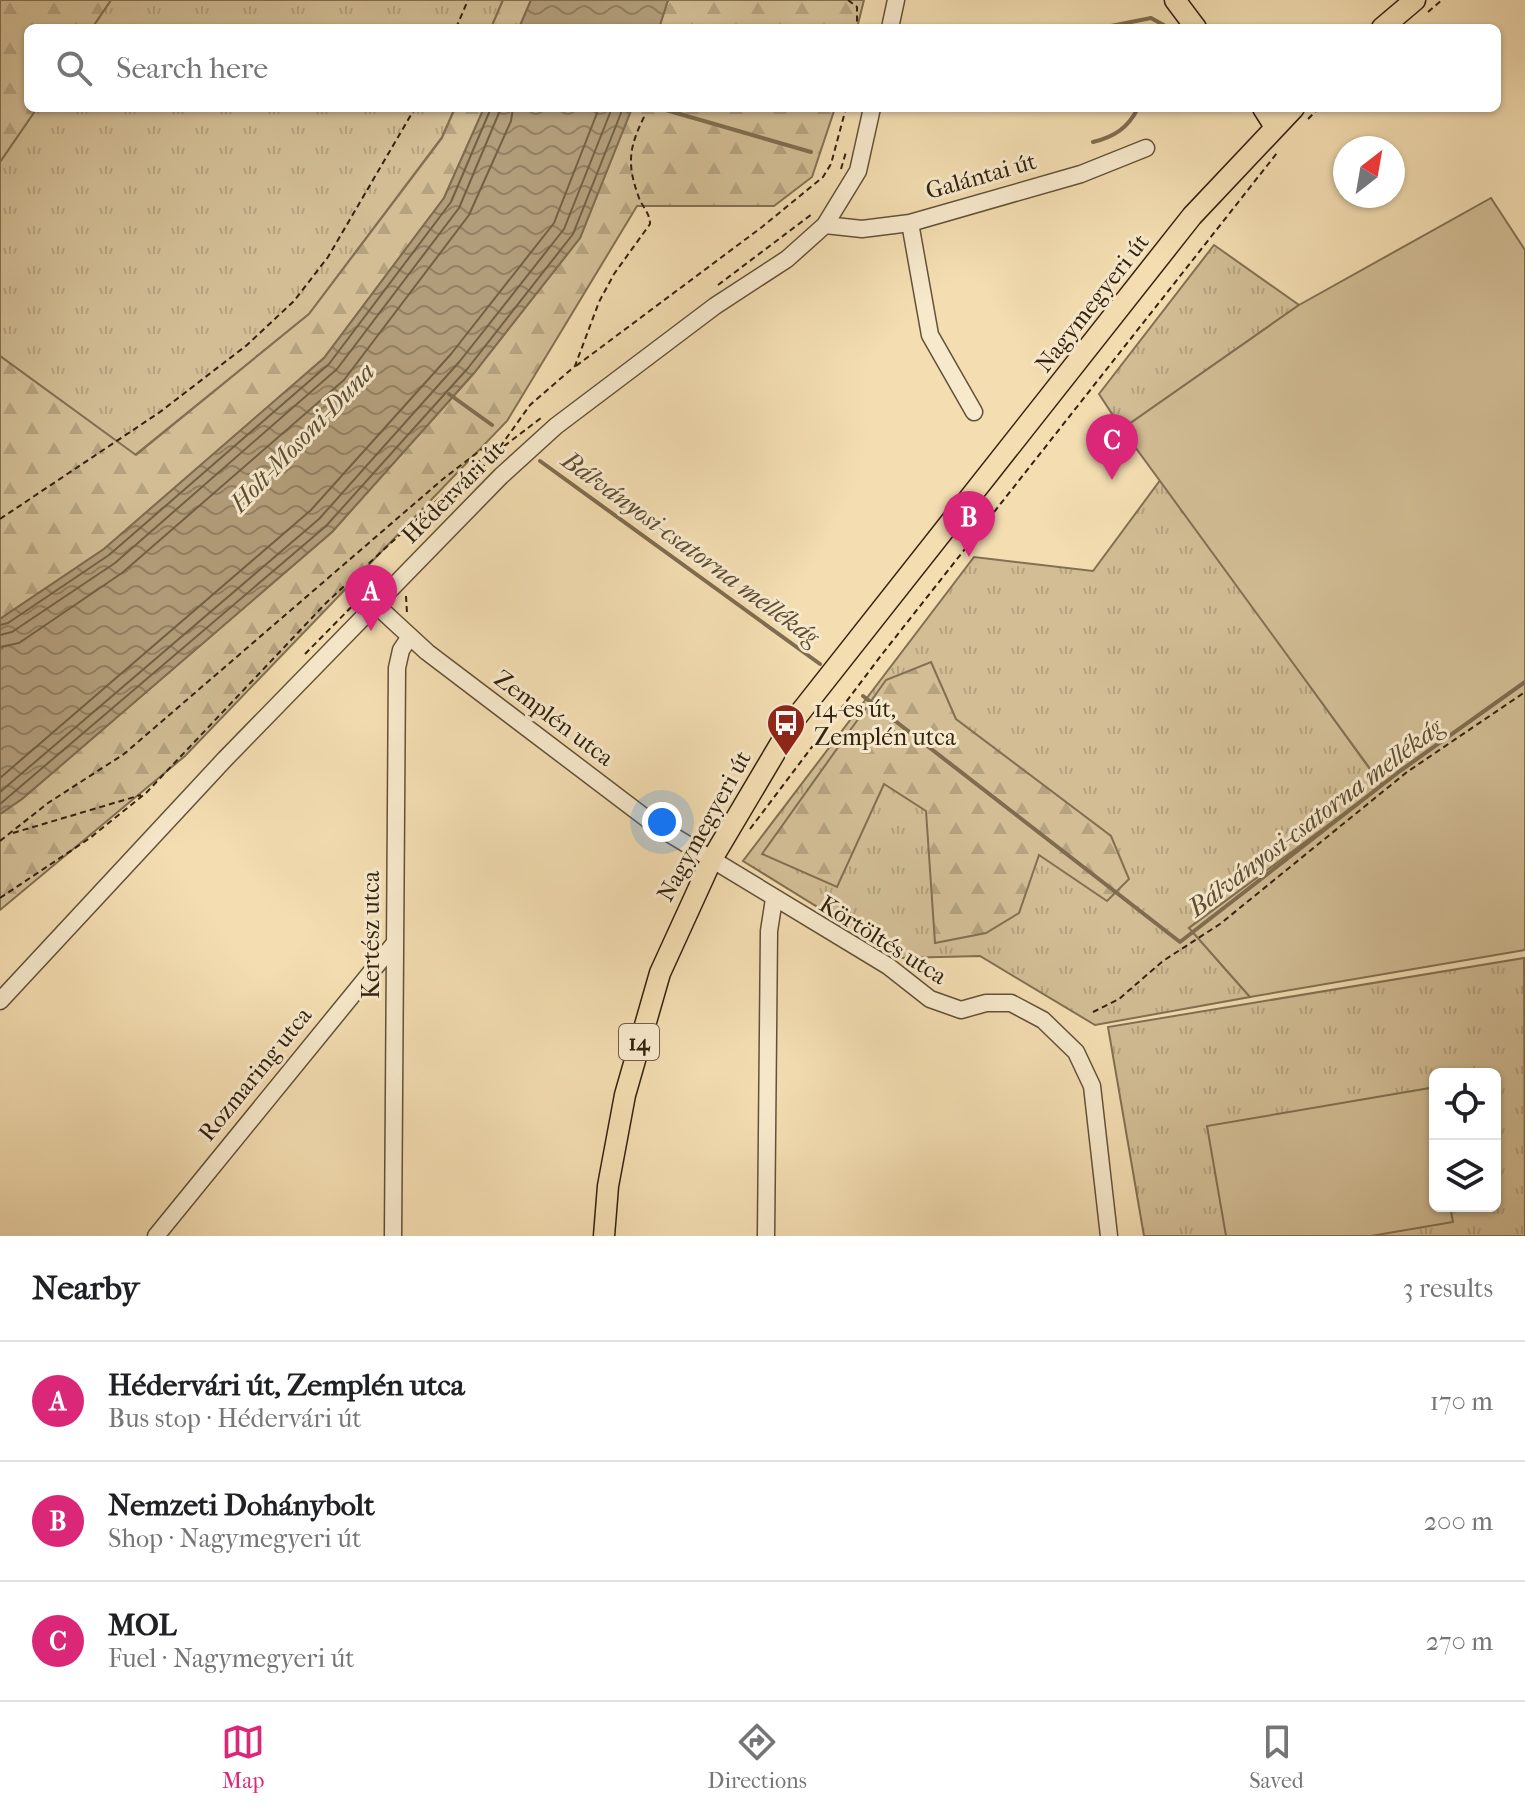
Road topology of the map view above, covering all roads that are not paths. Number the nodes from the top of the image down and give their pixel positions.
1 (896, 0) edge
2 (1415, 0) edge
3 (1175, 1) edge
4 (891, 24) edge
5 (1193, 24) edge
6 (1387, 24) edge
7 (871, 112) edge
8 (1266, 112) edge
9 (1290, 112) edge
10 (1275, 127) junction
11 (1146, 148) dead end
12 (820, 219) junction
13 (910, 223) junction
14 (974, 412) dead end
15 (376, 605) junction
16 (407, 636) junction
17 (712, 859) junction
18 (774, 899) junction
19 (394, 944) junction
20 (0, 1001) edge
21 (156, 1236) edge
22 (393, 1236) edge
23 (604, 1236) edge
24 (766, 1236) edge
25 (1109, 1236) edge

1 - 4 street
2 - 6 main road
3 - 5 main road
7 - 12 street, Hédervári út
8 - 10 main road
9 - 10 main road, 14
10 - 17 main road, Nagymegyeri út / 14
11 - 13 street, Galántai út
12 - 13 street, Galántai út
12 - 15 street, Hédervári út
13 - 14 street
15 - 16 street, Zemplén utca
15 - 20 street, Hédervári út
16 - 17 street, Zemplén utca
16 - 19 street, Kertész utca
17 - 18 street, Körtöltés utca
17 - 23 main road, Nagymegyeri út / 14
18 - 24 street
18 - 25 street, Körtöltés utca
19 - 21 street, Rozmaring utca
19 - 22 street, Kertész utca

